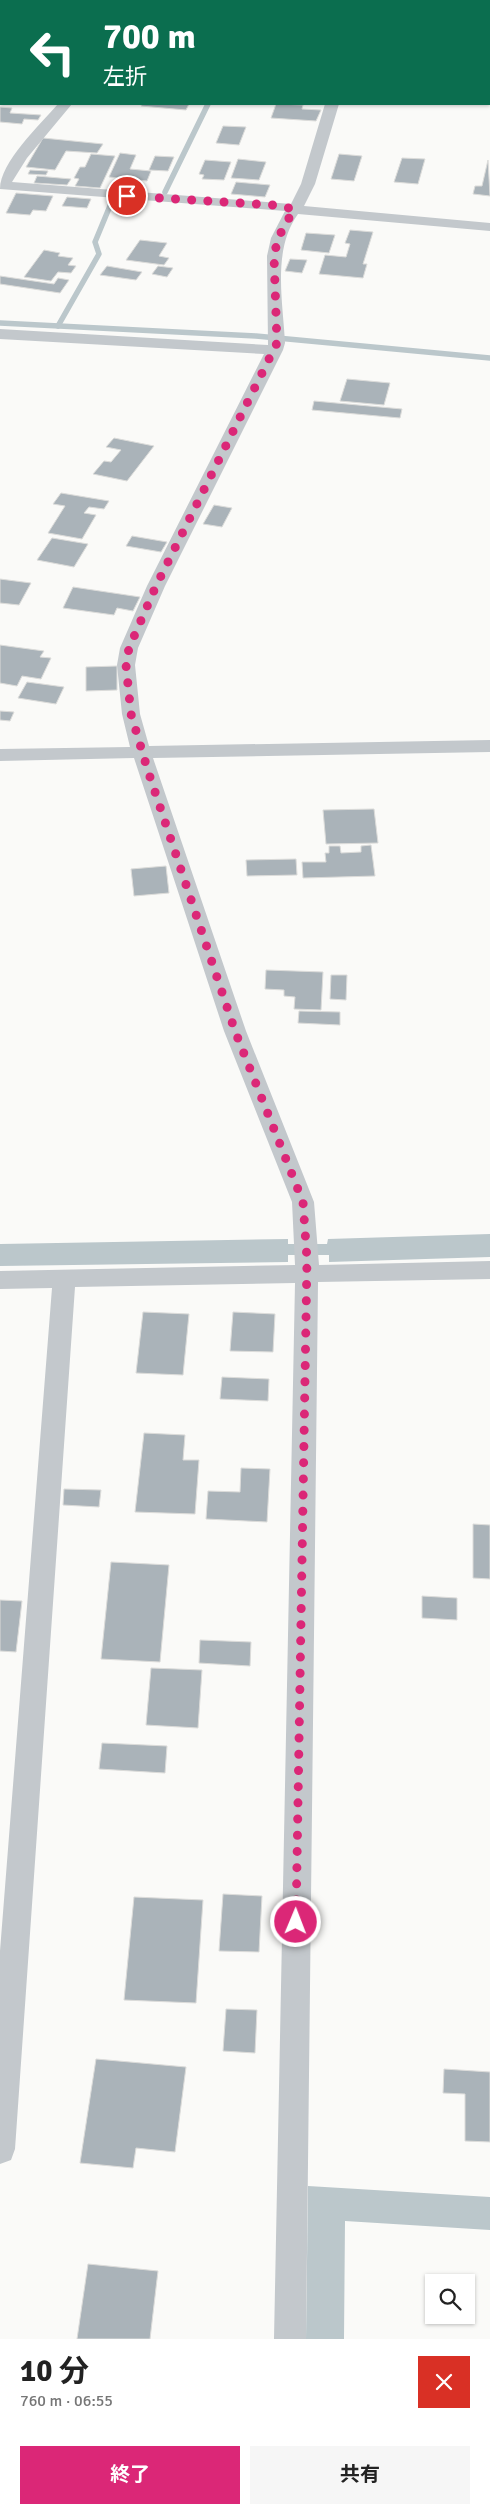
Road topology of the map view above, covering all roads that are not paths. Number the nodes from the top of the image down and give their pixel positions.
1 (65, 105) edge
2 (332, 105) edge
3 (1, 185) edge
4 (294, 209) junction
5 (490, 227) edge
6 (0, 334) edge
7 (277, 342) junction
8 (490, 746) edge
9 (141, 752) junction
10 (0, 755) edge
11 (306, 1258) junction
12 (490, 1270) edge
13 (64, 1279) junction
14 (0, 1280) edge
15 (0, 2149) edge
16 (290, 2339) edge

1 - 3 street
2 - 4 street
3 - 4 street
4 - 5 street
4 - 7 street
6 - 7 street
7 - 9 street
8 - 9 street
9 - 10 street
9 - 11 street
11 - 12 street
11 - 13 street
11 - 16 street
13 - 14 street
13 - 15 street

